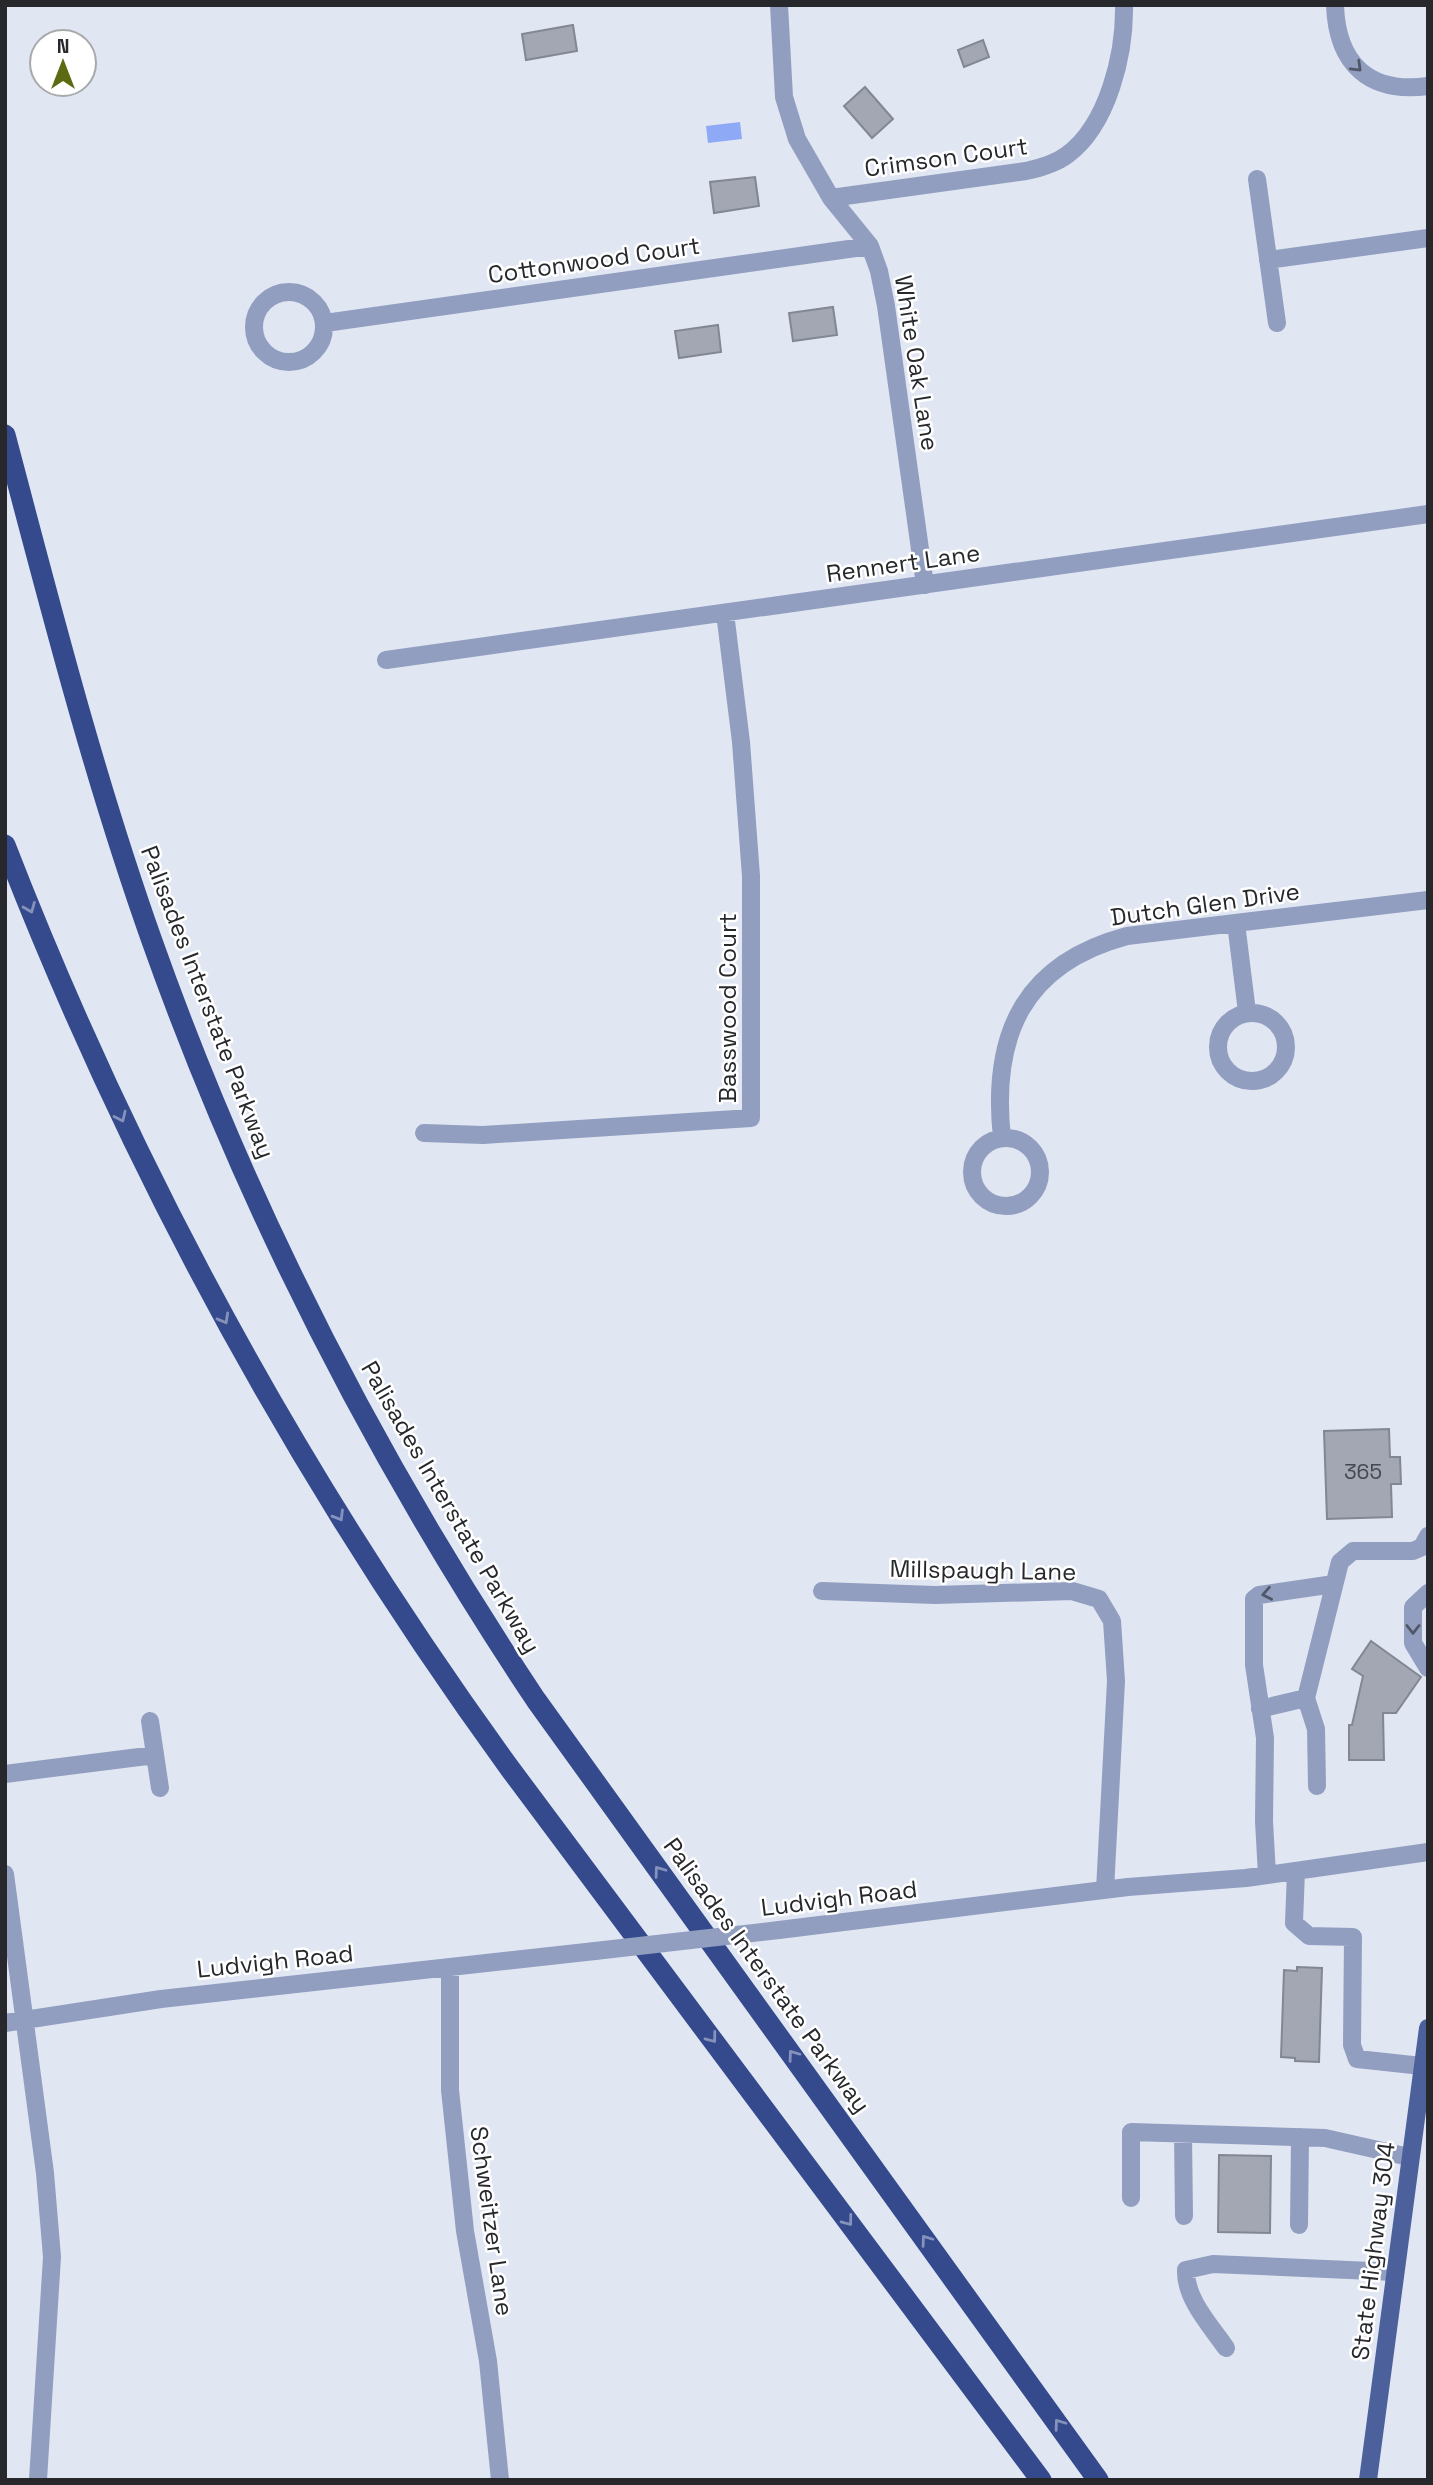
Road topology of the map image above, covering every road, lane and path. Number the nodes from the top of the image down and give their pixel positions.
1 (779, 5) edge
2 (1124, 5) edge
3 (1335, 5) edge
4 (1428, 86) edge
5 (1257, 179) dead end
6 (831, 198) junction
7 (1428, 238) edge
8 (870, 246) junction
9 (1268, 260) junction
10 (324, 323) junction
11 (1277, 323) dead end
12 (5, 435) edge
13 (1428, 514) edge
14 (925, 585) junction
15 (724, 613) junction
16 (386, 660) dead end
17 (5, 845) edge
18 (1428, 900) edge
19 (1236, 923) junction
20 (1247, 1012) dead end
21 (424, 1133) dead end
22 (1002, 1138) dead end
23 (1428, 1536) edge
24 (1334, 1584) junction
25 (822, 1591) dead end
26 (1428, 1593) edge
27 (1428, 1668) edge
28 (1306, 1698) junction
29 (1260, 1709) junction
30 (150, 1721) dead end
31 (155, 1755) junction
32 (5, 1774) edge
33 (1317, 1786) dead end
34 (160, 1788) dead end
35 (1428, 1852) edge
36 (1296, 1871) junction
37 (5, 1874) edge
38 (1267, 1875) junction
39 (1105, 1890) junction
40 (450, 1967) junction
41 (24, 2020) junction
42 (5, 2022) edge
43 (1428, 2028) edge
44 (1422, 2066) junction
45 (1183, 2133) junction
46 (1300, 2137) junction
47 (1409, 2157) junction
48 (1131, 2197) dead end
49 (1184, 2216) dead end
50 (1299, 2225) dead end
51 (1395, 2272) junction
52 (1226, 2348) dead end
53 (38, 2480) edge
54 (500, 2480) edge
55 (1041, 2480) edge
56 (1098, 2480) edge
57 (1368, 2480) edge

1 - 6 street, White Oak Lane
2 - 6 street, Crimson Court
3 -> 4 street
5 - 9 street
6 - 8 street, White Oak Lane
7 - 9 street
8 - 10 street, Cottonwood Court
8 - 14 street, White Oak Lane
9 - 11 street
10 - 10 street
56 -> 12 highway, Palisades Interstate Parkway
13 - 14 street, Rennert Lane
14 - 15 street, Rennert Lane
15 - 16 street, Rennert Lane
15 - 21 street, Basswood Court
17 -> 55 highway
18 - 19 street, Dutch Glen Drive
19 - 20 street
19 - 22 street, Dutch Glen Drive
23 - 24 street
24 - 28 street
24 -> 29 street
25 - 39 street, Millspaugh Lane
26 -> 27 street
28 - 29 street
28 - 33 street
29 - 38 street
30 - 31 street
31 - 32 street
31 - 34 street
35 - 36 street, Ludvigh Road
36 - 38 street, Ludvigh Road
36 - 44 street
37 - 41 street
38 - 39 street, Ludvigh Road
39 - 40 street, Ludvigh Road, bridge
40 - 41 street, Ludvigh Road
40 - 54 street, Schweitzer Lane
41 - 42 street, Ludvigh Road
41 - 53 street
43 - 44 main road, State Highway 304
44 - 47 main road, State Highway 304
45 - 46 street
45 - 48 street
45 - 49 street
46 - 47 street
46 - 50 street
47 - 51 main road, State Highway 304
51 - 52 street
51 - 57 main road, State Highway 304

